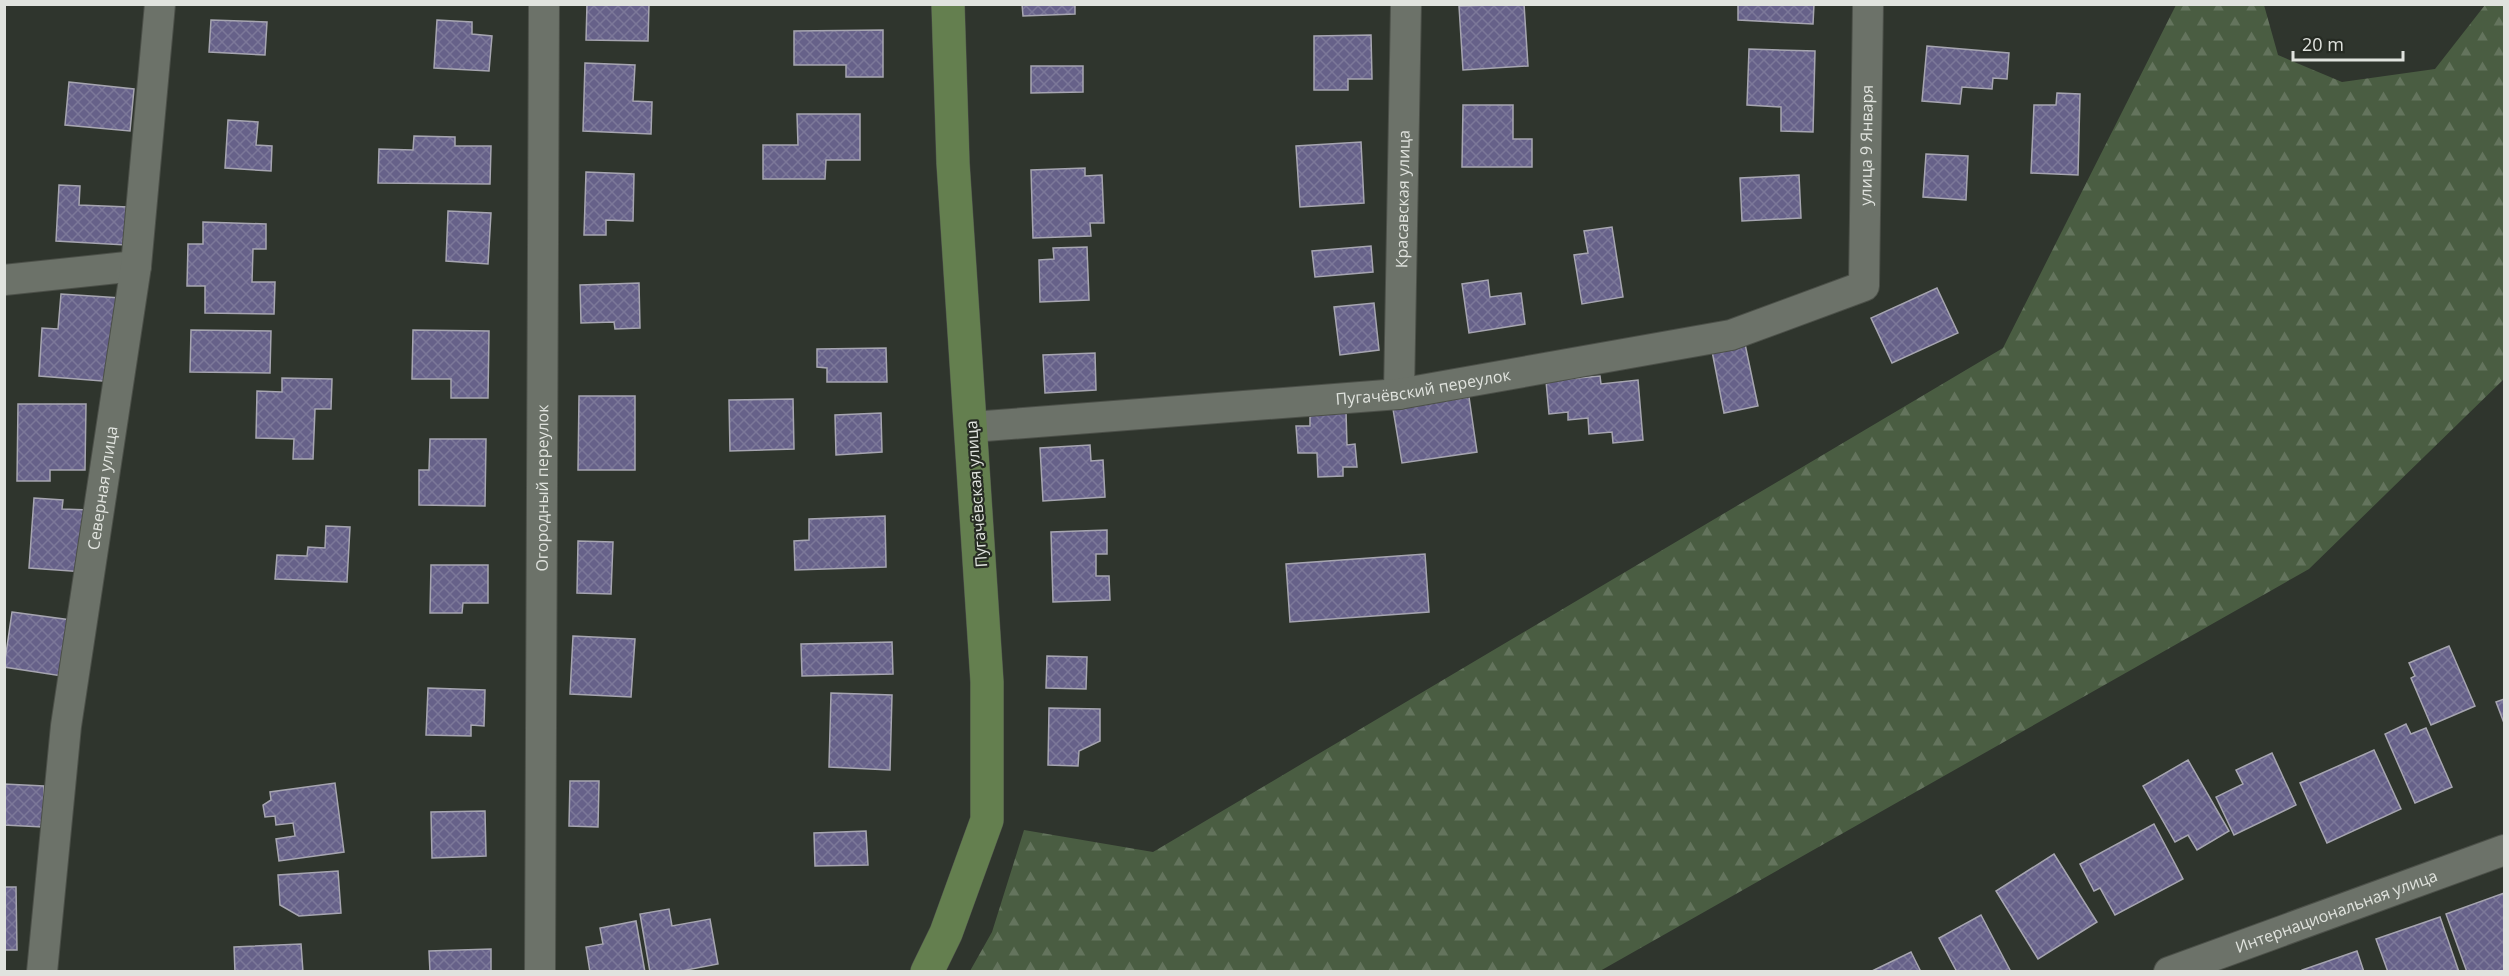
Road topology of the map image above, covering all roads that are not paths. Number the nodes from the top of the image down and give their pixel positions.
1 (160, 4) edge
2 (544, 4) edge
3 (948, 4) edge
4 (1406, 4) edge
5 (1868, 4) edge
6 (136, 266) junction
7 (4, 279) edge
8 (1864, 286) joint
9 (1399, 394) junction
10 (972, 427) junction
11 (2505, 850) edge
12 (42, 972) edge
13 (540, 972) edge
14 (927, 972) edge
15 (2169, 972) edge

1 - 6 street, Северная улица
2 - 13 street, Огородный переулок
3 - 10 main road, Пугачёвская улица
4 - 9 street, Красавская улица
5 - 8 street, улица 9 Января
6 - 7 street
6 - 12 street, Северная улица
8 - 9 street, Пугачёвский переулок
9 - 10 street, Пугачёвский переулок
10 - 14 main road, Пугачёвская улица
11 - 15 street, Интернациональная улица

